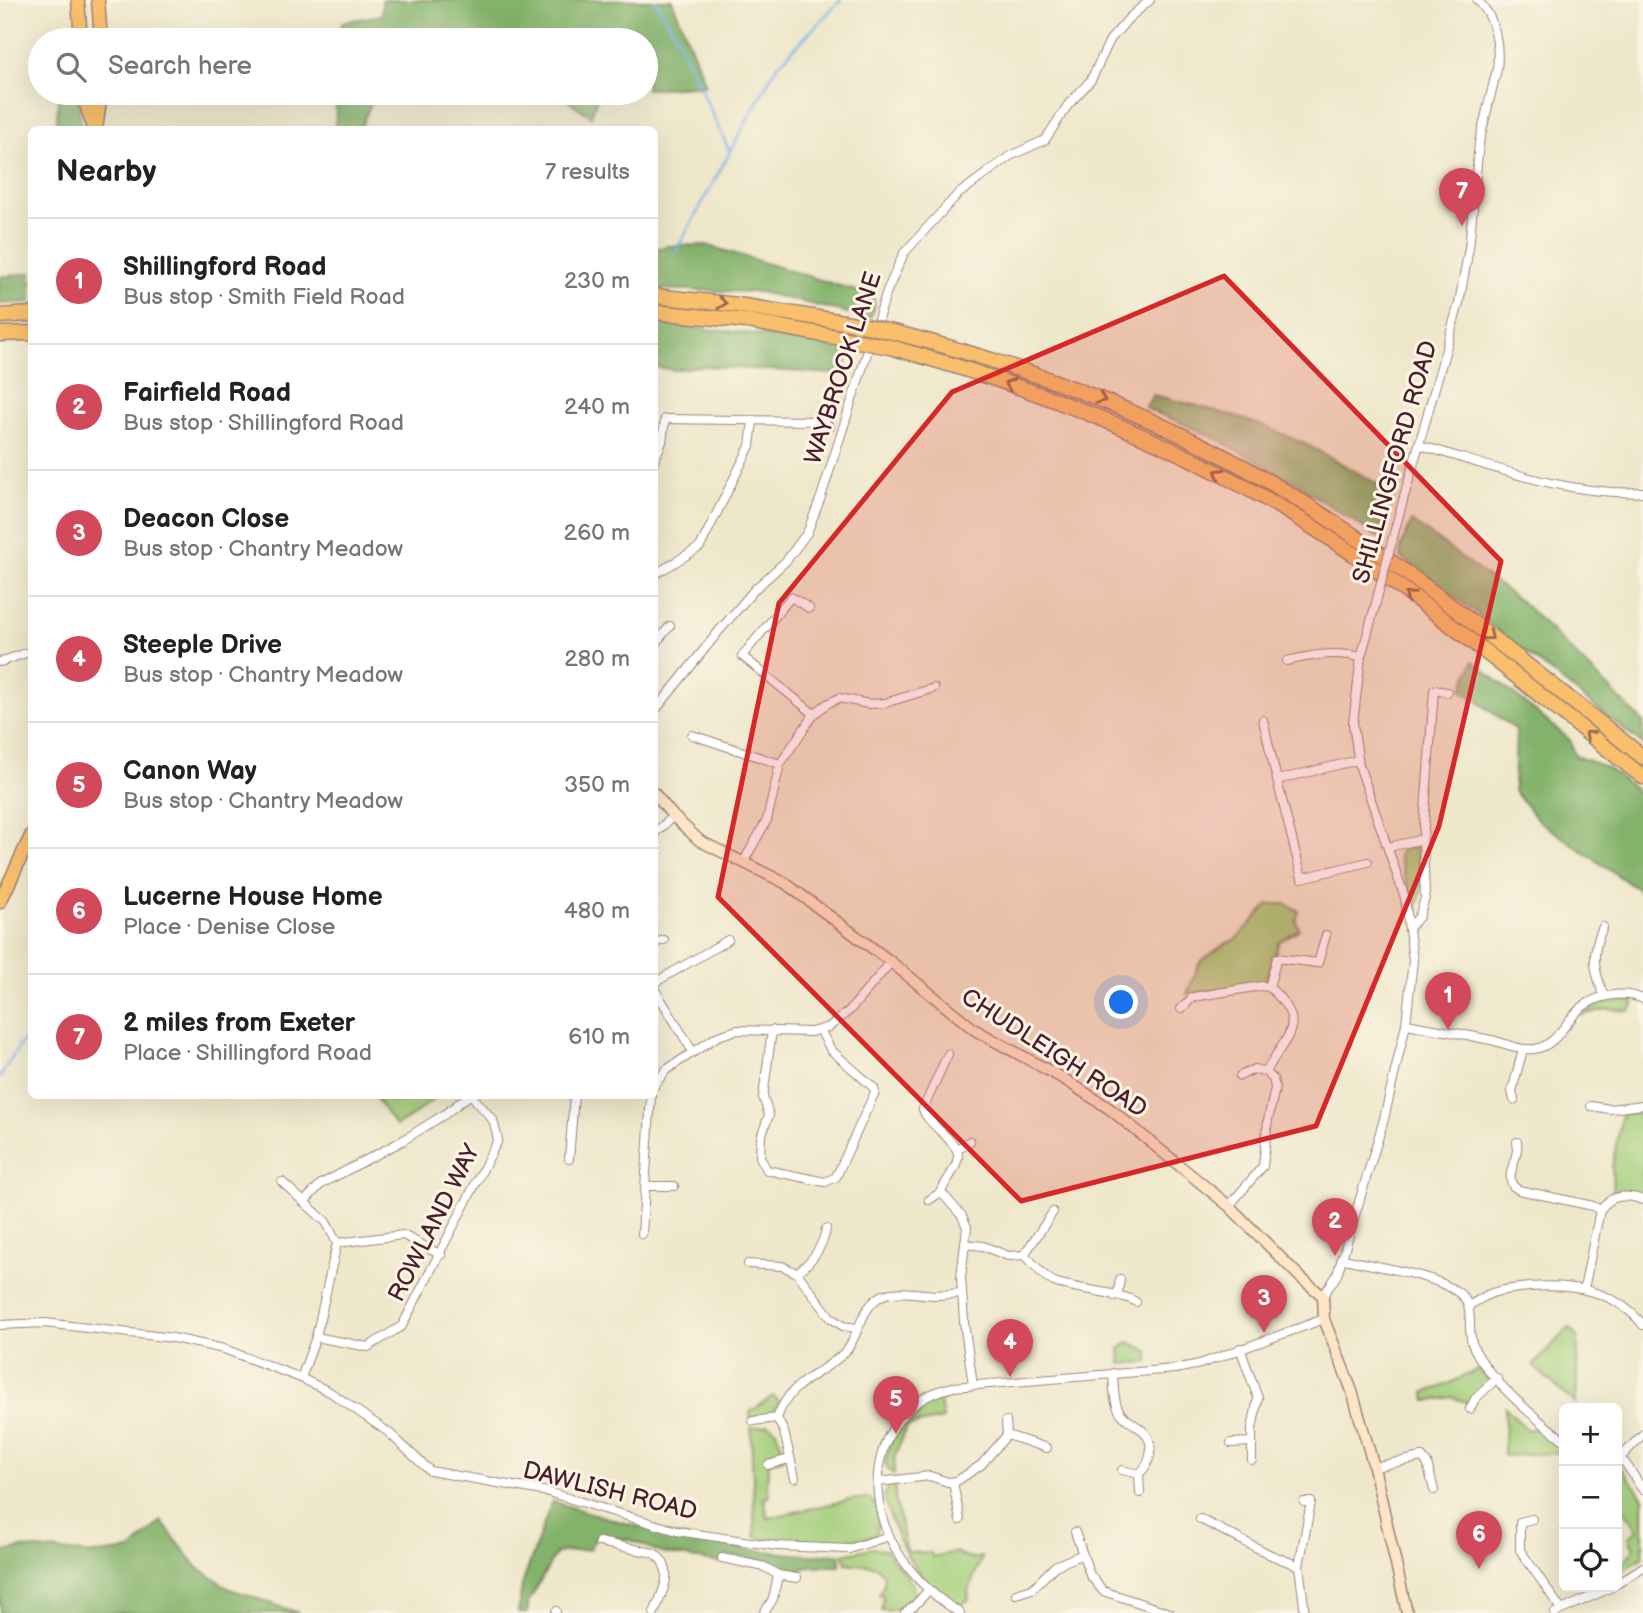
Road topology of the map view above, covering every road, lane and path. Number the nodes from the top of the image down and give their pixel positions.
1 (78, 0) edge
2 (98, 0) edge
3 (1150, 0) edge
4 (1481, 1) edge
5 (80, 28) edge
6 (100, 28) edge
7 (86, 105) edge
8 (100, 105) edge
9 (94, 126) edge
10 (96, 126) edge
11 (658, 296) edge
12 (658, 312) edge
13 (28, 314) edge
14 (0, 316) edge
15 (28, 333) edge
16 (0, 334) edge
17 (753, 422) junction
18 (830, 427) dead end
19 (1419, 445) junction
20 (658, 452) edge
21 (1643, 492) edge
22 (658, 573) edge
23 (809, 608) dead end
24 (670, 626) dead end
25 (658, 640) edge
26 (28, 652) edge
27 (1361, 657) junction
28 (1287, 661) dead end
29 (0, 662) edge
30 (934, 688) dead end
31 (1447, 692) dead end
32 (658, 707) edge
33 (814, 714) junction
34 (1263, 720) dead end
35 (692, 736) dead end
36 (1643, 757) edge
37 (1358, 760) junction
38 (780, 764) junction
39 (1643, 777) edge
40 (1278, 780) junction
41 (658, 798) edge
42 (673, 816) junction
43 (658, 830) edge
44 (1423, 839) junction
45 (28, 841) edge
46 (1388, 847) junction
47 (744, 861) junction
48 (1368, 862) dead end
49 (0, 902) edge
50 (1603, 927) dead end
51 (1409, 928) junction
52 (1326, 935) dead end
53 (728, 940) dead end
54 (891, 962) junction
55 (658, 984) edge
56 (1269, 987) junction
57 (658, 993) edge
58 (1604, 997) junction
59 (1643, 999) edge
60 (1181, 1009) dead end
61 (1406, 1024) junction
62 (772, 1030) junction
63 (820, 1030) junction
64 (1523, 1049) junction
65 (693, 1052) junction
66 (948, 1055) dead end
67 (1266, 1072) junction
68 (1240, 1076) dead end
69 (658, 1081) edge
70 (466, 1099) edge
71 (473, 1099) edge
72 (573, 1099) edge
73 (648, 1099) edge
74 (1514, 1100) dead end
75 (1643, 1105) edge
76 (1591, 1106) dead end
77 (970, 1141) dead end
78 (1517, 1142) dead end
79 (957, 1149) junction
80 (569, 1159) dead end
81 (282, 1182) dead end
82 (647, 1186) junction
83 (674, 1186) dead end
84 (941, 1192) junction
85 (929, 1200) dead end
86 (1643, 1200) edge
87 (304, 1202) junction
88 (1229, 1206) junction
89 (1600, 1210) junction
90 (1053, 1212) dead end
91 (826, 1229) dead end
92 (642, 1234) dead end
93 (337, 1243) junction
94 (965, 1244) junction
95 (441, 1255) junction
96 (1024, 1255) junction
97 (1341, 1258) junction
98 (748, 1264) dead end
99 (797, 1273) junction
100 (1120, 1279) dead end
101 (1584, 1289) junction
102 (961, 1293) junction
103 (1114, 1296) junction
104 (1324, 1296) junction
105 (1136, 1303) dead end
106 (1468, 1306) junction
107 (1324, 1319) junction
108 (0, 1325) edge
109 (1643, 1325) edge
110 (856, 1328) junction
111 (316, 1336) junction
112 (1240, 1348) junction
113 (1113, 1373) junction
114 (301, 1378) junction
115 (1497, 1378) junction
116 (973, 1385) junction
117 (1470, 1409) dead end
118 (777, 1418) junction
119 (753, 1421) dead end
120 (1006, 1421) dead end
121 (1643, 1434) edge
122 (1007, 1435) junction
123 (1559, 1436) edge
124 (1252, 1442) junction
125 (1231, 1443) dead end
126 (1047, 1448) dead end
127 (1622, 1453) edge
128 (789, 1459) junction
129 (1252, 1460) dead end
130 (1622, 1462) edge
131 (768, 1465) dead end
132 (1374, 1467) junction
133 (1122, 1470) dead end
134 (1139, 1474) junction
135 (795, 1478) dead end
136 (878, 1482) junction
137 (953, 1482) junction
138 (1434, 1490) dead end
139 (1643, 1490) edge
140 (1140, 1493) dead end
141 (1304, 1502) dead end
142 (1200, 1519) dead end
143 (960, 1520) dead end
144 (1532, 1520) dead end
145 (1075, 1532) dead end
146 (889, 1536) junction
147 (599, 1542) dead end
148 (618, 1547) junction
149 (1083, 1554) junction
150 (722, 1558) dead end
151 (615, 1559) dead end
152 (1299, 1566) junction
153 (1643, 1567) edge
154 (778, 1575) junction
155 (797, 1578) dead end
156 (1622, 1581) edge
157 (929, 1590) junction
158 (1601, 1592) edge
159 (1016, 1594) dead end
160 (1558, 1611) edge
161 (654, 1613) edge
162 (764, 1613) edge
163 (905, 1613) edge
164 (960, 1613) edge
165 (1170, 1613) edge
166 (1305, 1613) edge
167 (1407, 1613) edge

1 - 5 main road
2 - 6 main road
3 - 32 street, WAYBROOK LANE
4 - 19 street, SHILLINGFORD ROAD
7 - 9 main road
8 - 10 main road
11 -> 36 highway, bridge
39 -> 12 highway, bridge
13 - 14 highway
15 - 16 highway
17 - 18 street
17 - 20 street
17 - 22 street
19 - 21 street
19 - 27 street, SHILLINGFORD ROAD, bridge
23 - 33 street
24 - 25 street
26 - 29 street
27 - 28 street
27 - 37 street, SHILLINGFORD ROAD
30 - 33 street
31 - 44 street
33 - 38 street
34 - 40 street
35 - 38 street
37 - 40 street
37 - 46 street, SHILLINGFORD ROAD
38 - 47 street
40 - 48 street
41 - 42 street, CHUDLEIGH ROAD
42 - 43 street
42 - 47 street, CHUDLEIGH ROAD
44 - 46 street
44 - 51 street
45 - 49 main road
46 - 51 street, SHILLINGFORD ROAD
47 - 54 street, CHUDLEIGH ROAD
50 - 58 street
51 - 61 street, SHILLINGFORD ROAD
52 - 56 street
53 - 55 street
54 - 63 street
54 - 88 street, CHUDLEIGH ROAD
56 - 60 street
56 - 67 street
57 - 65 street
58 - 59 street
58 - 64 street
61 - 64 street
61 - 97 street, SHILLINGFORD ROAD
62 - 63 street
62 - 63 street
62 - 65 street
64 - 74 street
65 - 69 street
66 - 79 street
67 - 68 street
67 - 88 street
70 - 87 street
71 - 95 street, ROWLAND WAY
72 - 80 street
73 - 82 street
75 - 76 street
77 - 79 street
78 - 89 street
79 - 84 street
81 - 87 street
82 - 83 street
82 - 92 street
84 - 85 street
84 - 94 street
86 - 89 street
87 - 93 street
88 - 104 street, CHUDLEIGH ROAD
89 - 101 street
90 - 96 street
91 - 99 street
93 - 95 street
93 - 111 street
94 - 96 street
94 - 102 street
95 - 111 street, ROWLAND WAY
96 - 103 street
97 - 104 street, SHILLINGFORD ROAD
97 - 106 street
98 - 99 street
99 - 110 street
100 - 103 street
101 - 106 street
101 - 109 street
102 - 110 street
102 - 116 street
103 - 105 street
104 - 107 street
106 - 115 street
107 - 112 street
107 - 132 street
108 - 114 street, DAWLISH ROAD
110 - 118 street
111 - 114 street
112 - 113 street
112 - 124 street
113 - 116 street
113 - 134 street
114 - 146 street, DAWLISH ROAD
115 - 117 street
115 - 123 street
116 - 136 street
118 - 119 street
118 - 128 street
120 - 122 street
121 - 127 street
122 - 126 street
122 - 137 street
124 - 125 street
124 - 129 street
128 - 131 street
128 - 135 street
130 - 139 street
132 - 138 street
132 - 167 street
133 - 134 street
134 - 140 street
136 - 137 street
136 - 146 street
137 - 143 street
141 - 152 street
142 - 152 street
144 - 160 street
145 - 149 street
146 - 157 street
147 - 148 street
148 - 151 street
148 - 161 street
149 - 159 street
149 - 165 street
150 - 154 street
152 - 166 street
153 - 156 street
154 - 155 street
154 - 162 street
157 - 163 street
157 - 164 street
158 - 160 street

